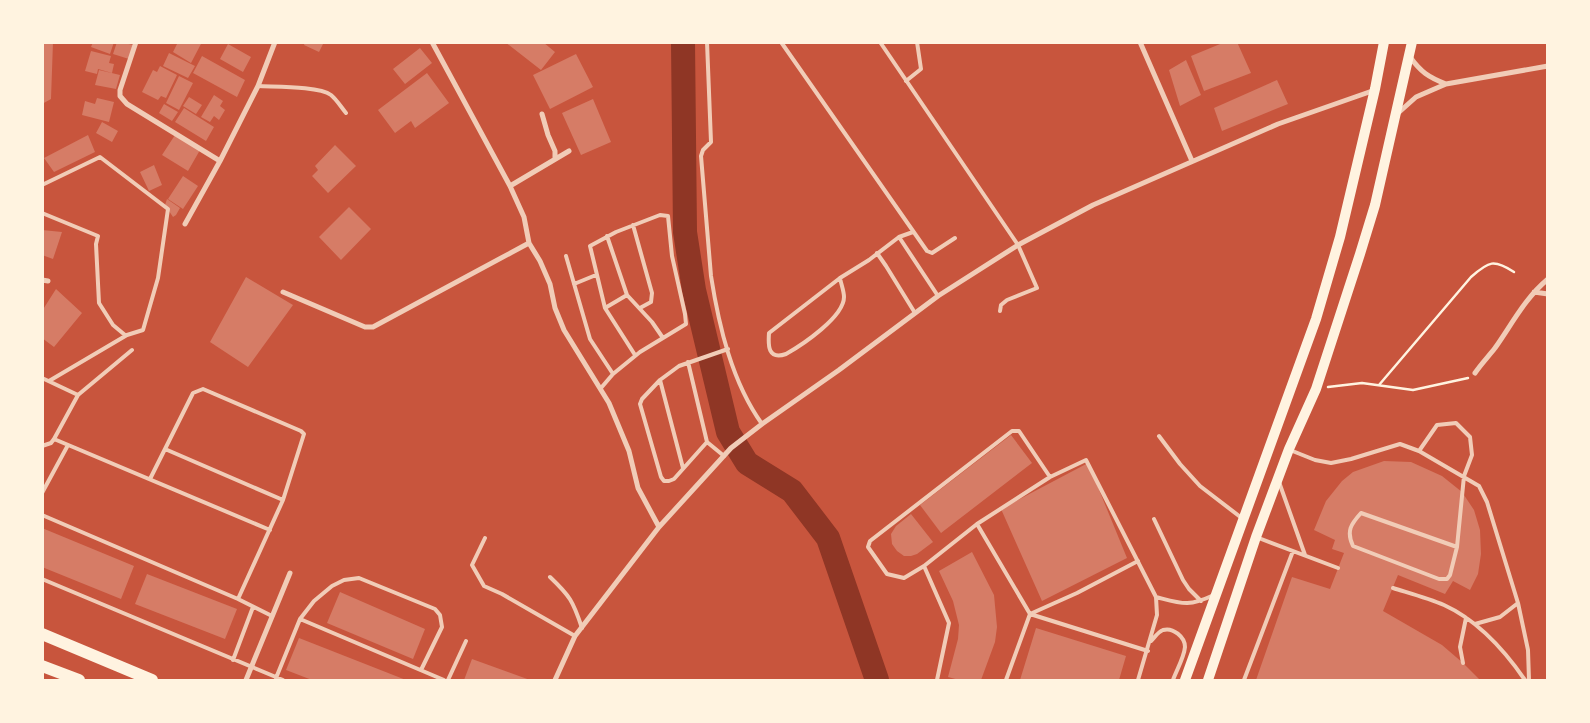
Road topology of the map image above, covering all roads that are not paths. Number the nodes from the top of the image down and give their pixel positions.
1 (136, 42) edge
2 (275, 42) edge
3 (432, 42) edge
4 (707, 42) edge
5 (781, 42) edge
6 (880, 42) edge
7 (917, 42) edge
8 (1140, 42) edge
9 (1384, 42) edge
10 (1412, 42) edge
11 (1409, 56) junction
12 (1548, 66) edge
13 (906, 81) junction
14 (1446, 84) junction
15 (258, 86) junction
16 (1375, 90) junction
17 (346, 113) dead end
18 (542, 114) dead end
19 (1395, 116) junction
20 (569, 151) dead end
21 (555, 159) junction
22 (220, 161) junction
23 (1192, 161) junction
24 (42, 185) edge
25 (510, 186) junction
26 (42, 213) edge
27 (185, 224) dead end
28 (633, 225) junction
29 (913, 232) junction
30 (607, 236) junction
31 (899, 237) junction
32 (955, 238) dead end
33 (529, 243) junction
34 (1018, 245) junction
35 (876, 253) junction
36 (566, 256) dead end
37 (596, 275) junction
38 (840, 278) junction
39 (1548, 279) edge
40 (574, 284) junction
41 (283, 292) dead end
42 (1534, 292) junction
43 (1548, 294) edge
44 (627, 295) junction
45 (938, 296) junction
46 (605, 308) junction
47 (640, 308) junction
48 (1000, 311) dead end
49 (915, 313) junction
50 (127, 335) junction
51 (663, 338) junction
52 (132, 350) dead end
53 (728, 350) junction
54 (635, 355) junction
55 (688, 362) junction
56 (1475, 373) road end
57 (613, 374) junction
58 (42, 378) edge
59 (660, 380) junction
60 (49, 381) junction
61 (600, 388) junction
62 (78, 395) junction
63 (762, 424) junction
64 (1159, 436) dead end
65 (54, 439) junction
66 (707, 442) junction
67 (68, 445) junction
68 (42, 446) edge
69 (165, 449) junction
70 (1289, 449) junction
71 (1419, 451) junction
72 (724, 456) junction
73 (683, 468) junction
74 (1464, 476) junction
75 (1050, 477) junction
76 (150, 479) junction
77 (1278, 480) junction
78 (42, 493) edge
79 (283, 500) junction
80 (42, 515) edge
81 (1154, 519) dead end
82 (1243, 519) junction
83 (977, 524) junction
84 (659, 527) junction
85 (270, 530) junction
86 (485, 538) dead end
87 (1256, 538) junction
88 (1457, 547) junction
89 (1293, 551) junction
90 (1305, 555) junction
91 (1138, 561) junction
92 (924, 566) junction
93 (1338, 568) dead end
94 (290, 573) dead end
95 (550, 577) dead end
96 (42, 579) edge
97 (1393, 588) dead end
98 (1215, 594) junction
99 (1156, 597) junction
100 (238, 599) junction
101 (1201, 601) junction
102 (1518, 603) junction
103 (253, 607) junction
104 (1030, 614) junction
105 (272, 616) junction
106 (1466, 618) junction
107 (300, 619) junction
108 (1475, 624) junction
109 (582, 628) junction
110 (42, 634) edge
111 (575, 636) junction
112 (466, 641) dead end
113 (1150, 642) junction
114 (1148, 651) junction
115 (233, 660) junction
116 (1463, 663) dead end
117 (42, 666) edge
118 (251, 668) junction
119 (421, 670) junction
120 (276, 678) junction
121 (79, 680) edge
122 (152, 680) edge
123 (246, 680) edge
124 (283, 680) edge
125 (444, 680) edge
126 (448, 680) edge
127 (555, 680) edge
128 (938, 680) edge
129 (1006, 680) edge
130 (1138, 680) edge
131 (1173, 680) edge
132 (1185, 680) edge
133 (1208, 680) edge
134 (1244, 680) edge
135 (1525, 680) edge
136 (1529, 680) edge

1 - 22 street
2 - 15 street
3 - 25 street
4 - 53 lane
5 - 29 lane
6 - 13 lane
7 - 13 lane
8 - 23 street
9 - 16 main road
10 - 11 main road
11 - 14 street
11 - 19 main road
12 - 14 street
13 - 34 lane
14 - 19 street
15 - 17 lane
15 - 22 street
16 - 23 street
16 - 82 main road
18 - 21 street
19 - 70 main road
20 - 21 street
21 - 25 street
22 - 27 street
23 - 34 street
24 - 50 lane
25 - 33 street
26 - 50 lane
28 - 30 lane
28 - 47 lane
28 - 51 lane
29 - 31 lane
29 - 32 lane
30 - 37 lane
30 - 44 lane
31 - 35 lane
31 - 45 lane
33 - 41 street
33 - 61 street
34 - 45 street
34 - 48 lane
35 - 38 lane
35 - 49 lane
36 - 40 lane
37 - 40 lane
37 - 46 lane
38 - 38 lane
39 - 42 street
40 - 57 lane
42 - 43 street
42 - 56 street
44 - 46 lane
44 - 47 lane
45 - 49 street
46 - 54 lane
47 - 51 lane
49 - 63 street
50 - 60 lane
51 - 54 lane
52 - 62 lane
53 - 55 lane
53 - 63 lane
54 - 57 lane
55 - 59 lane
55 - 66 lane
57 - 61 lane
58 - 60 lane
59 - 73 lane
59 - 73 lane
60 - 62 lane
61 - 84 street
62 - 65 lane
63 - 72 street
64 - 82 lane
65 - 67 lane
65 - 68 lane
66 - 72 lane
66 - 73 lane
67 - 76 lane
67 - 78 lane
69 - 76 lane
69 - 79 lane
69 - 79 lane
70 - 71 lane
70 - 77 main road
71 - 74 lane
71 - 74 lane
72 - 84 street
74 - 88 lane
74 - 102 lane
75 - 83 lane
75 - 91 lane
75 - 92 lane
76 - 85 lane
77 - 87 main road
77 - 90 lane
79 - 85 lane
80 - 100 lane
81 - 101 lane
82 - 98 main road
83 - 92 lane
83 - 104 lane
84 - 109 street
85 - 100 lane
86 - 111 lane
87 - 89 lane
87 - 133 main road
88 - 88 lane
89 - 90 lane
89 - 134 lane
90 - 93 lane
91 - 99 lane
91 - 104 lane
92 - 128 lane
94 - 105 street
95 - 109 lane
96 - 115 lane
97 - 106 lane
98 - 101 lane
98 - 132 main road
99 - 101 lane
99 - 113 lane
100 - 103 lane
102 - 108 lane
102 - 136 lane
103 - 105 lane
103 - 115 lane
104 - 114 lane
104 - 129 lane
105 - 118 street
106 - 108 lane
106 - 116 lane
107 - 119 lane
107 - 119 lane
107 - 120 lane
108 - 135 lane
109 - 111 street
110 - 122 highway
111 - 127 street
112 - 126 lane
113 - 114 lane
113 - 131 lane
114 - 130 lane
115 - 118 lane
117 - 121 highway
118 - 120 lane
118 - 123 street
119 - 125 lane
120 - 124 lane

